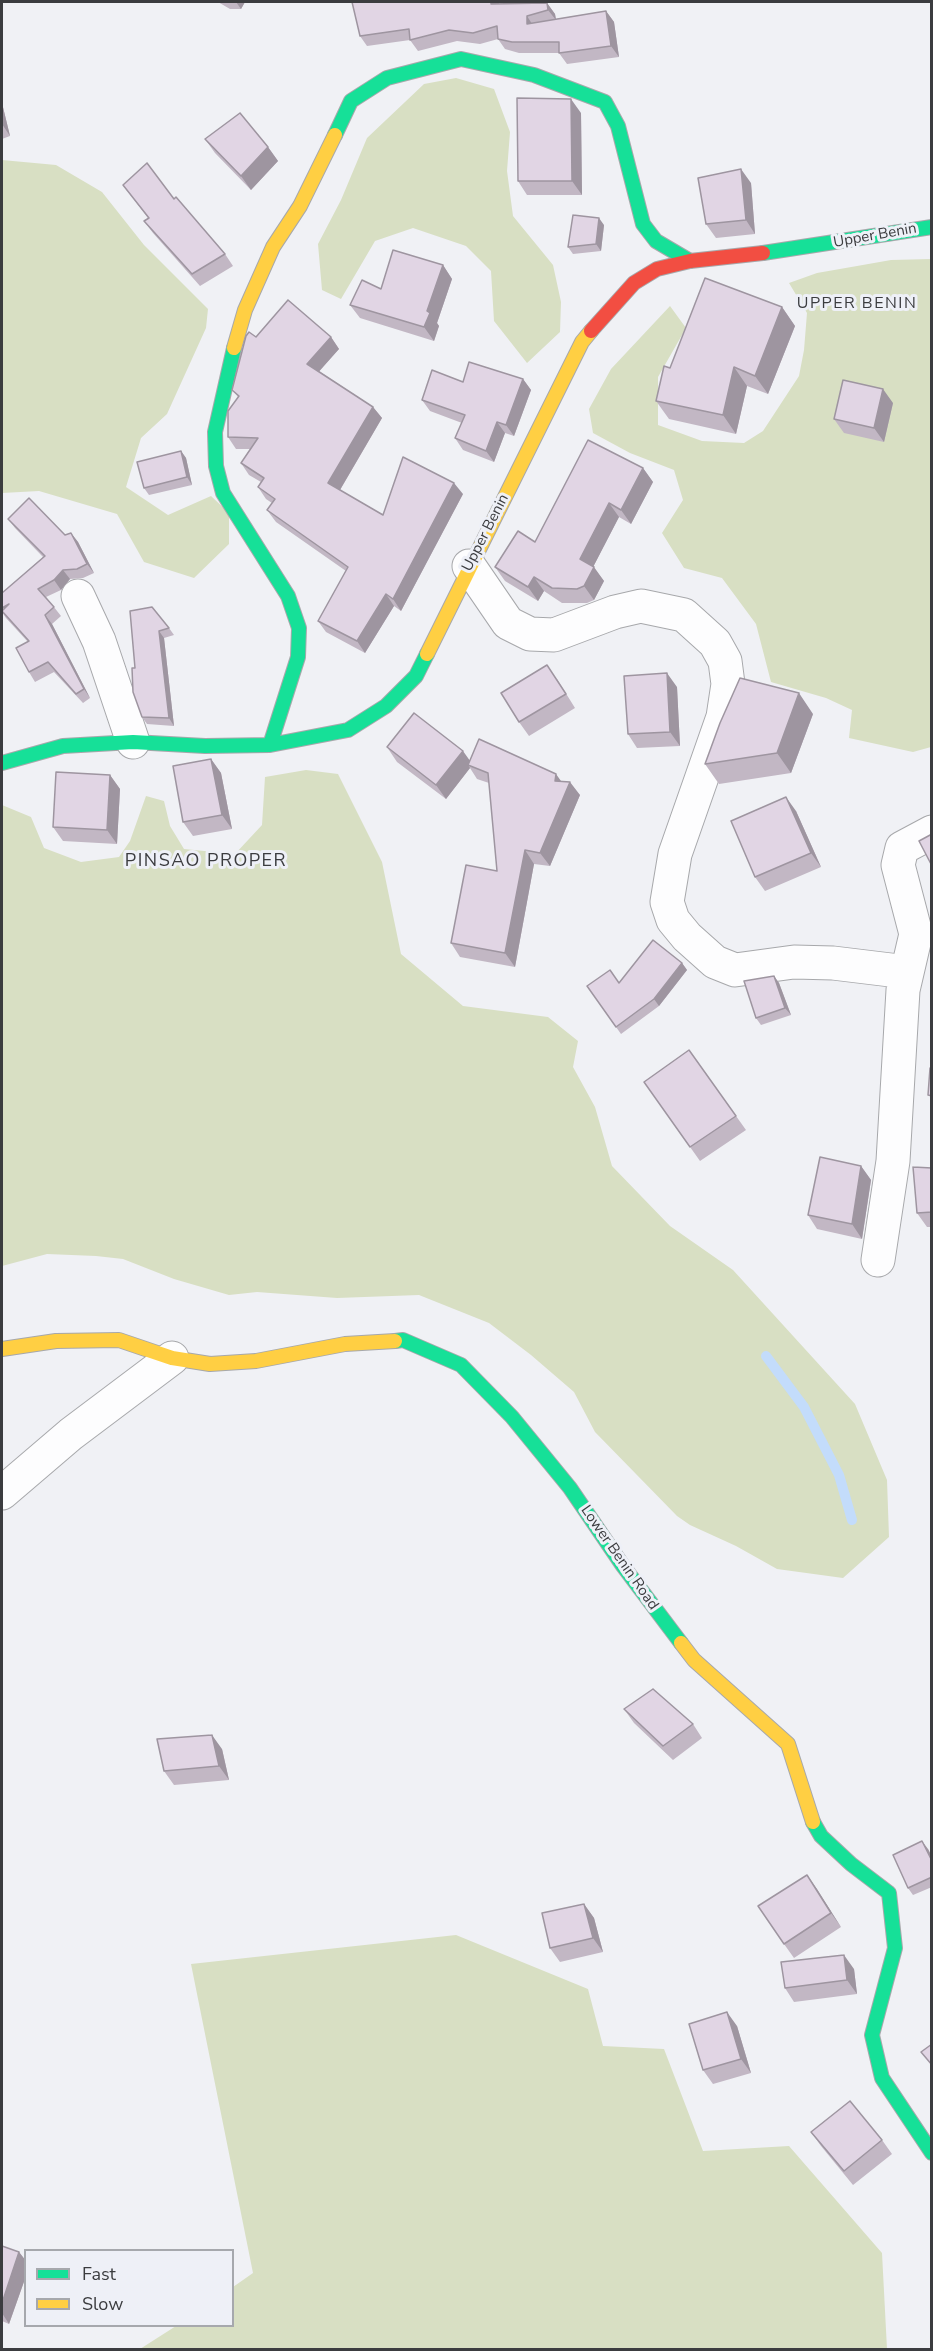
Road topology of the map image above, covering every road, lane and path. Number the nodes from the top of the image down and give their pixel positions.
1 (932, 226) edge
2 (690, 261) junction
3 (469, 566) junction
4 (78, 596) dead end
5 (133, 742) junction
6 (270, 745) junction
7 (2, 763) edge
8 (932, 832) edge
9 (914, 982) edge
10 (878, 1260) dead end
11 (2, 1349) edge
12 (172, 1358) junction
13 (2, 1492) edge
14 (932, 2153) edge

1 - 2 street, Upper Benin
2 - 3 street, Upper Benin
2 - 6 street
3 - 6 street, Upper Benin
3 - 9 street
4 - 5 street
5 - 6 street, Upper Benin
5 - 7 street, Upper Benin
8 - 9 street
9 - 10 street
11 - 12 street, Lower Benin Road
12 - 13 street
12 - 14 street, Lower Benin Road

